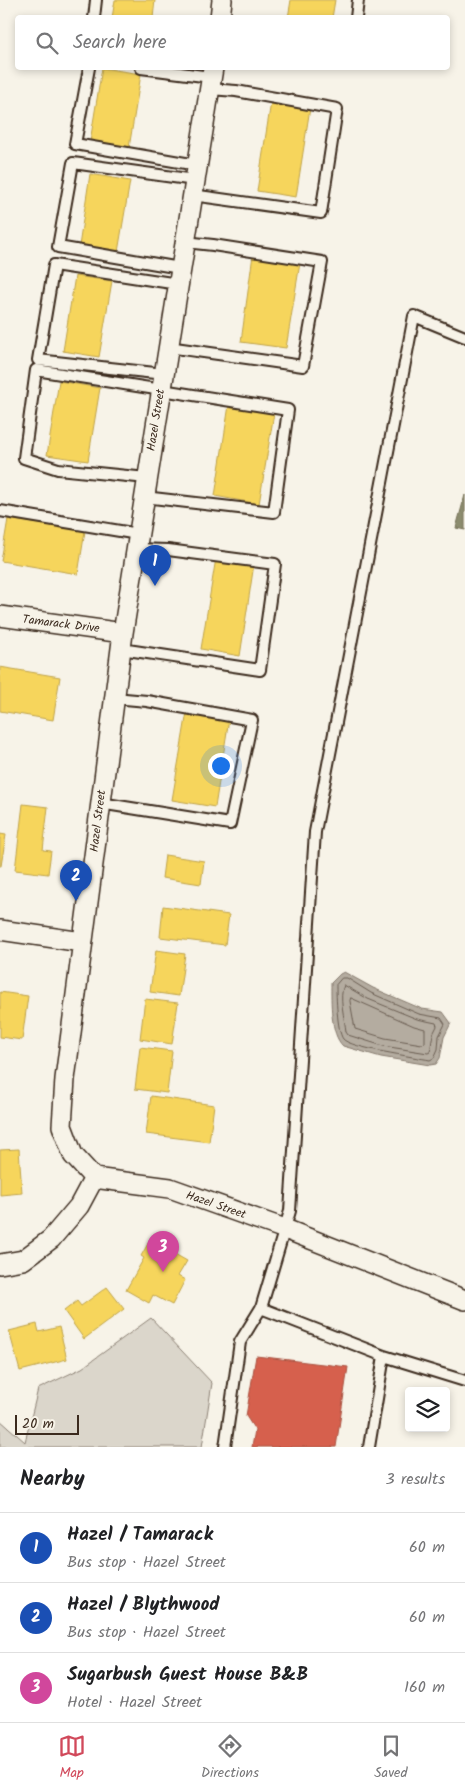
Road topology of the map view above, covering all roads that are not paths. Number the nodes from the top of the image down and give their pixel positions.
1 (96, 0) edge
2 (222, 0) edge
3 (358, 0) edge
4 (94, 15) edge
5 (220, 15) edge
6 (356, 15) edge
7 (89, 70) edge
8 (156, 70) edge
9 (211, 78) edge
10 (195, 180) junction
11 (185, 242) junction
12 (179, 276) junction
13 (465, 337) edge
14 (168, 347) junction
15 (162, 381) junction
16 (148, 478) junction
17 (144, 497) junction
18 (0, 510) edge
19 (137, 542) junction
20 (0, 616) edge
21 (122, 641) junction
22 (114, 698) junction
23 (100, 803) junction
24 (0, 930) edge
25 (82, 942) junction
26 (94, 1178) junction
27 (285, 1229) junction
28 (0, 1264) edge
29 (465, 1300) edge
30 (261, 1308) junction
31 (384, 1356) junction
32 (465, 1381) edge
33 (225, 1447) edge
34 (369, 1447) edge

1 - 4 lane
2 - 5 street
3 - 6 lane
7 - 10 lane
8 - 9 lane
9 - 10 street, Hazel Street
9 - 10 lane
10 - 11 street, Hazel Street
10 - 12 lane
11 - 12 street, Hazel Street
11 - 14 lane
12 - 14 street, Hazel Street
12 - 15 lane
13 - 27 lane
14 - 15 street, Hazel Street
15 - 16 street, Hazel Street
15 - 16 lane
15 - 17 lane
16 - 17 street, Hazel Street
17 - 19 street, Hazel Street
18 - 19 lane
19 - 21 street, Hazel Street
19 - 21 lane
20 - 21 street, Tamarack Drive
21 - 22 street, Hazel Street
22 - 23 street, Hazel Street
22 - 23 lane
23 - 25 street, Hazel Street
24 - 25 street
25 - 26 street, Hazel Street
26 - 27 street, Hazel Street
26 - 28 street
27 - 29 street, Hazel Street
27 - 30 lane
30 - 31 lane
30 - 33 lane
31 - 32 lane
31 - 34 lane

